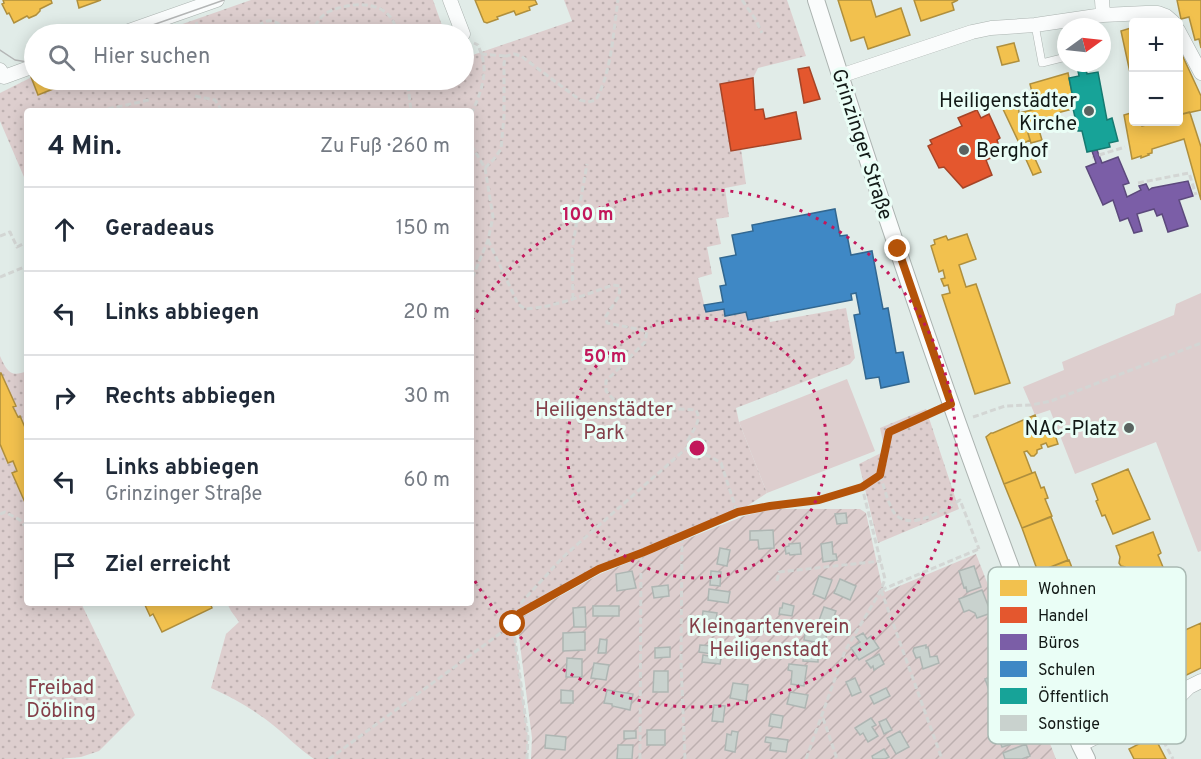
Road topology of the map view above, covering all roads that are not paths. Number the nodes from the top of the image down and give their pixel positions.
1 (217, 0) edge
2 (450, 0) edge
3 (816, 0) edge
4 (1102, 0) edge
5 (1098, 18) edge
6 (1111, 18) edge
7 (1168, 18) edge
8 (1057, 23) edge
9 (149, 24) edge
10 (458, 24) edge
11 (1035, 25) junction
12 (1183, 38) edge
13 (1057, 59) edge
14 (0, 70) edge
15 (24, 70) edge
16 (1201, 73) edge
17 (840, 76) junction
18 (1010, 567) edge
19 (1201, 681) edge
20 (1186, 690) edge
21 (1097, 744) edge
22 (1083, 752) edge

1 - 9 street
2 - 10 street
3 - 17 street, Grinzinger Straße
4 - 5 street
6 - 7 street
8 - 11 street
11 - 13 lane
11 - 17 street
12 - 16 street
14 - 15 street
17 - 18 street, Grinzinger Straße
19 - 20 street
21 - 22 street

